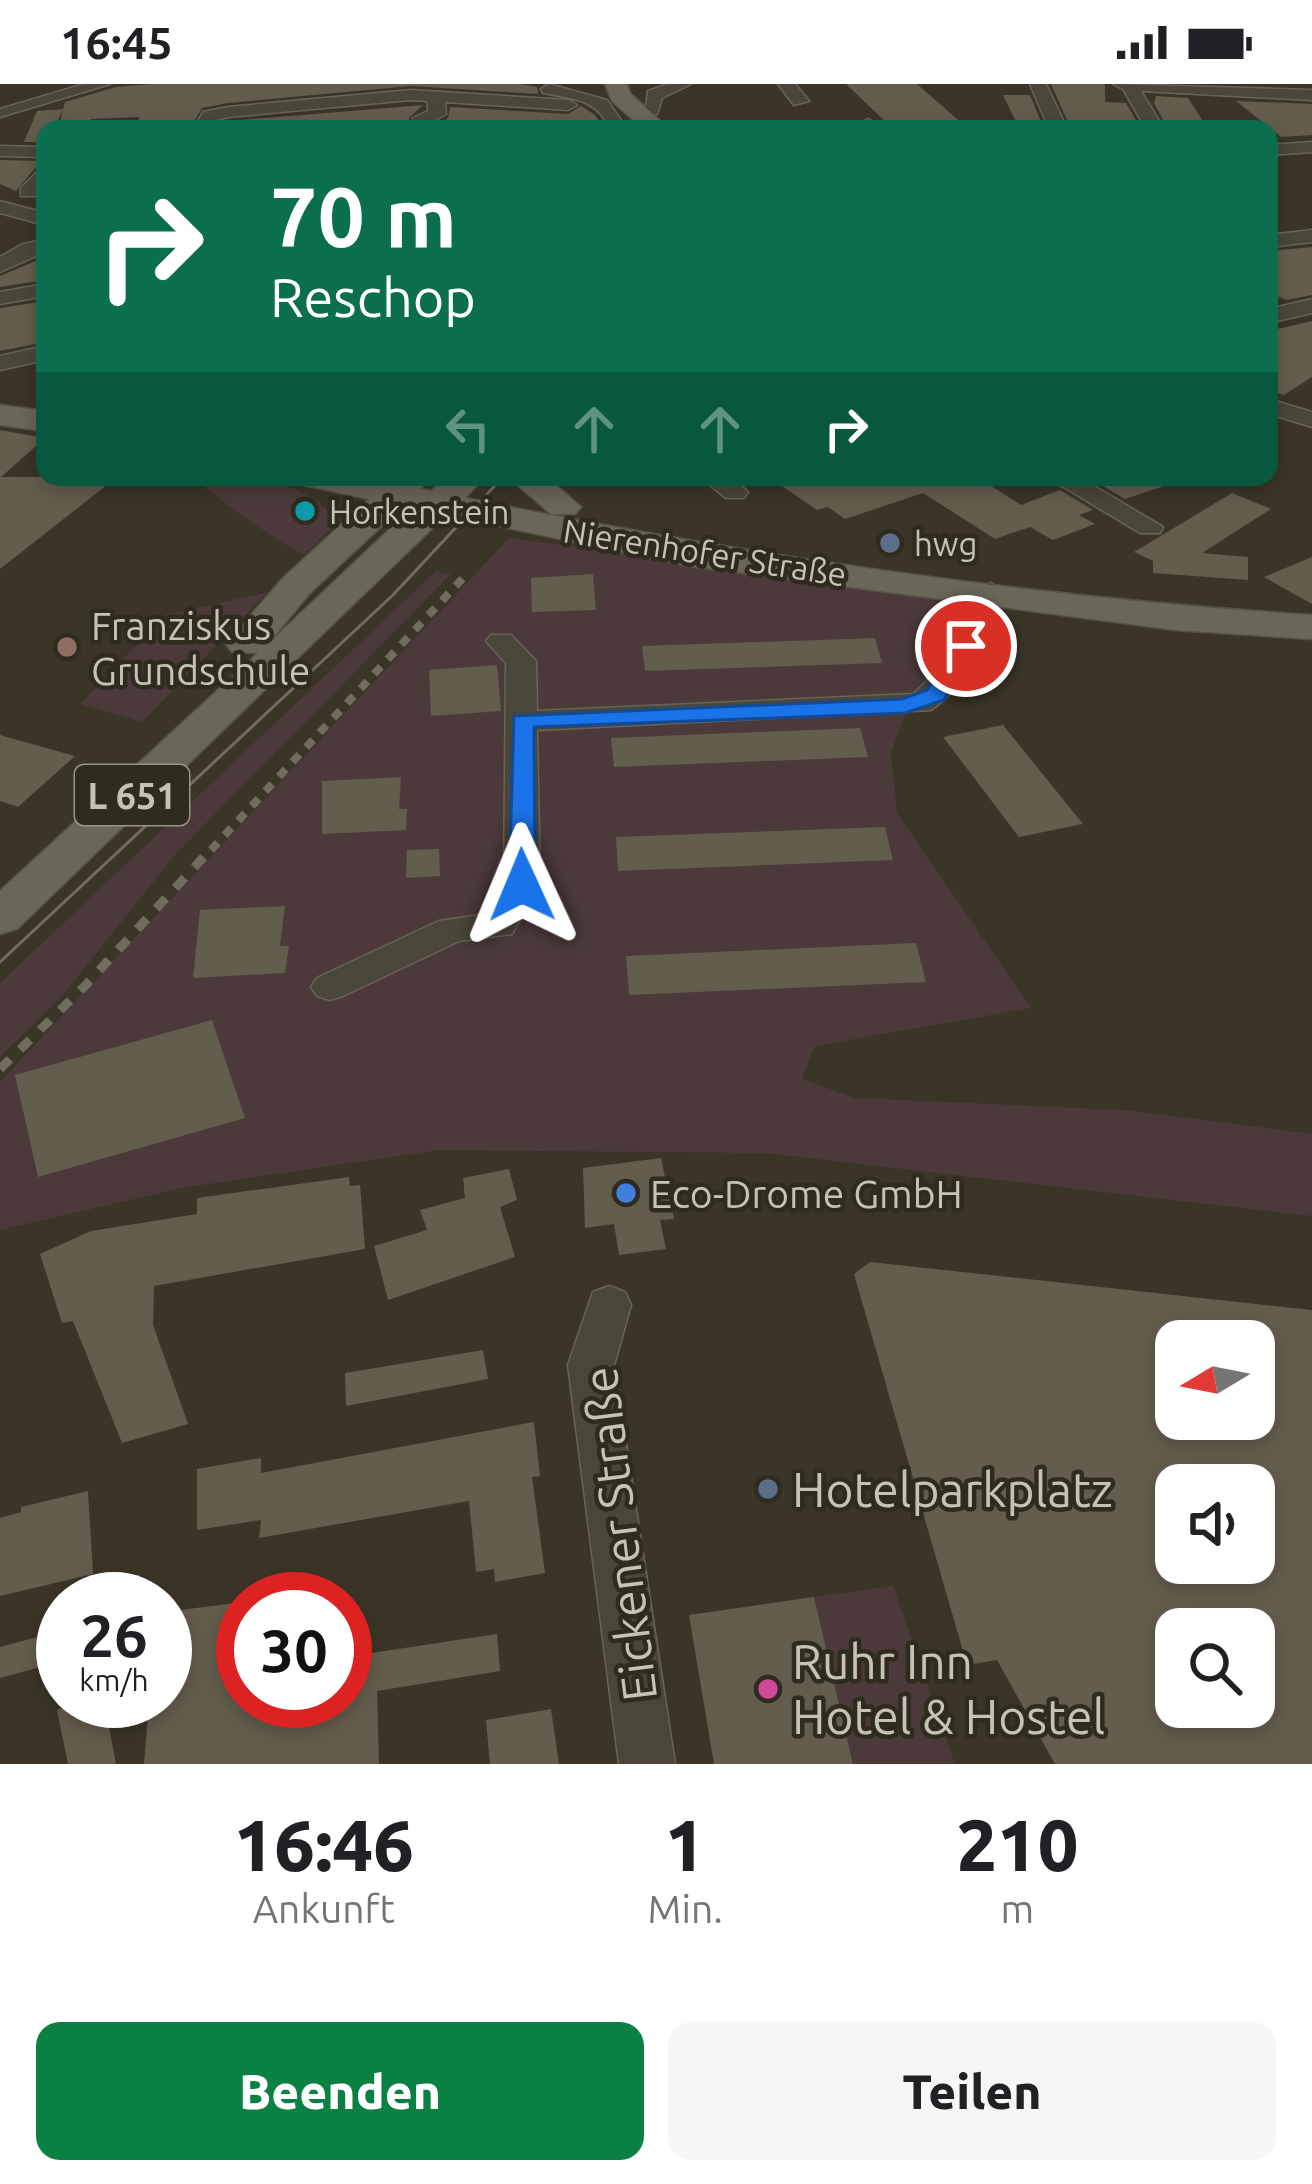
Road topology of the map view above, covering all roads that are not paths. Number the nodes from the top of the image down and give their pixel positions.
1 (102, 84) edge
2 (515, 84) edge
3 (630, 84) edge
4 (683, 84) edge
5 (786, 84) edge
6 (1038, 84) edge
7 (1125, 85) edge
8 (350, 93) edge
9 (1312, 95) edge
10 (580, 99) edge
11 (800, 101) dead end
12 (437, 102) junction
13 (304, 110) junction
14 (534, 114) dead end
15 (206, 120) edge
16 (293, 120) edge
17 (346, 120) dead end
18 (421, 120) edge
19 (616, 120) edge
20 (654, 120) edge
21 (1054, 120) edge
22 (1149, 120) edge
23 (0, 134) edge
24 (1312, 147) edge
25 (1278, 149) edge
26 (0, 152) edge
27 (36, 152) edge
28 (36, 190) edge
29 (0, 204) edge
30 (36, 216) edge
31 (1312, 236) edge
32 (1278, 240) edge
33 (36, 247) edge
34 (0, 266) edge
35 (36, 292) edge
36 (0, 298) edge
37 (36, 355) edge
38 (0, 363) edge
39 (0, 402) edge
40 (36, 405) edge
41 (1278, 409) edge
42 (0, 415) edge
43 (36, 420) edge
44 (1312, 421) edge
45 (309, 486) edge
46 (427, 486) edge
47 (531, 486) edge
48 (1077, 486) edge
49 (551, 516) junction
50 (1150, 526) dead end
51 (348, 536) junction
52 (342, 590) junction
53 (983, 591) junction
54 (1312, 627) edge
55 (501, 641) dead end
56 (522, 721) junction
57 (0, 880) edge
58 (0, 918) edge
59 (330, 987) dead end
60 (609, 1306) dead end
61 (647, 1764) edge

1 - 23 street
2 - 10 street
3 - 20 main road
4 - 20 street
5 - 11 street
6 - 21 street
7 - 9 street
7 - 22 street
8 - 12 street
8 - 13 street
10 - 12 street
10 - 14 street
10 - 19 street
10 - 20 main road
12 - 18 street
13 - 15 street
13 - 16 street
13 - 17 street
24 - 25 street
26 - 27 street
28 - 29 street
29 - 30 street
31 - 32 street
33 - 34 street
35 - 36 street
37 - 38 street
39 - 40 main road
41 - 44 street
42 - 43 main road
45 - 51 main road
46 - 49 main road, Nierenhofer Straße
46 - 51 main road, L 651
46 - 52 main road, L 651
47 - 49 main road, Nierenhofer Straße
48 - 50 street
49 - 52 main road, L 651
49 - 53 main road, Nierenhofer Straße
51 - 57 main road, L 651
52 - 58 main road, L 651
53 - 54 main road, Nierenhofer Straße
53 - 56 street
55 - 56 street
56 - 59 street
60 - 61 street, Eickener Straße

